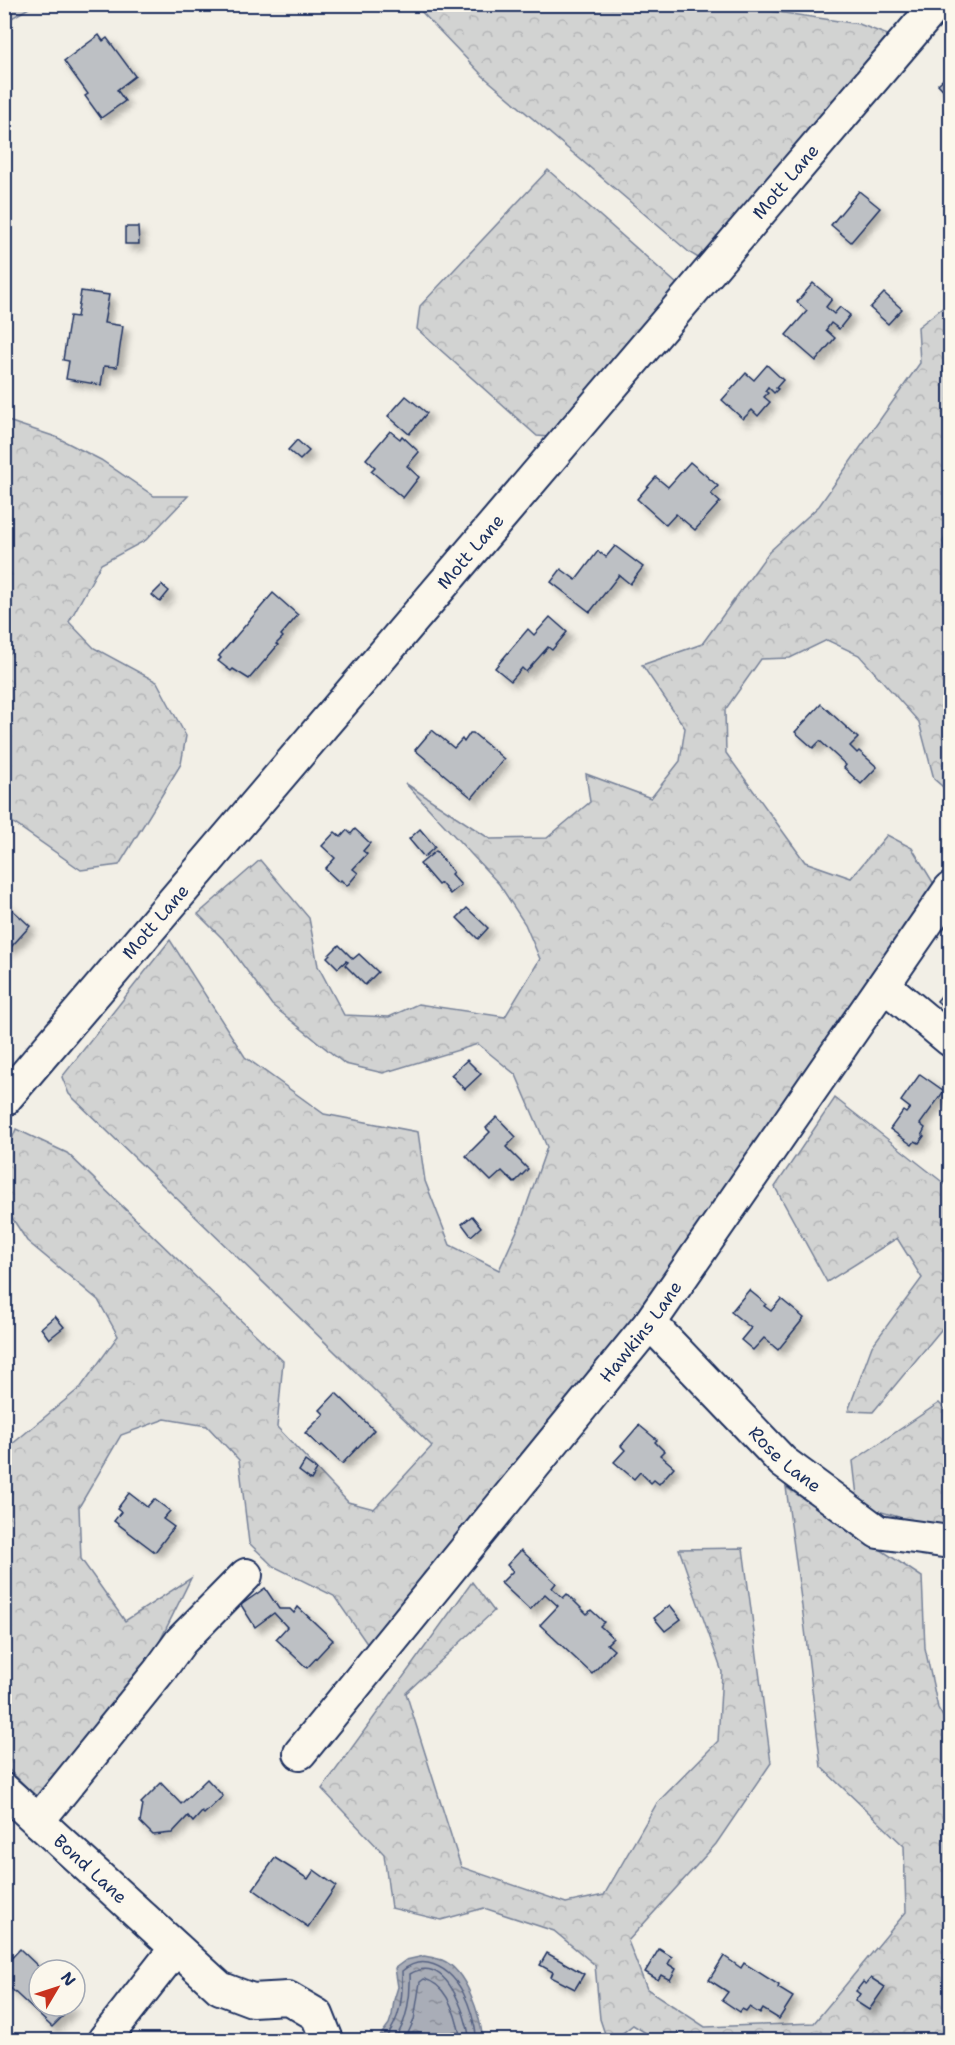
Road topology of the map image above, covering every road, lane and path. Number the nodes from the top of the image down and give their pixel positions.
1 (937, 4) edge
2 (951, 889) edge
3 (885, 986) junction
4 (951, 1040) edge
5 (4, 1100) edge
6 (650, 1323) junction
7 (951, 1542) edge
8 (246, 1575) dead end
9 (300, 1753) dead end
10 (4, 1790) edge
11 (38, 1821) junction
12 (176, 1948) junction
13 (104, 2040) edge
14 (327, 2040) edge

1 - 5 street, Mott Lane
2 - 3 street, Hawkins Lane
3 - 4 street
3 - 6 street, Hawkins Lane
6 - 7 street, Rose Lane
6 - 9 street, Hawkins Lane
8 - 11 street
10 - 11 street, Bond Lane
11 - 12 street, Bond Lane
12 - 13 street
12 - 14 street, Bond Lane

